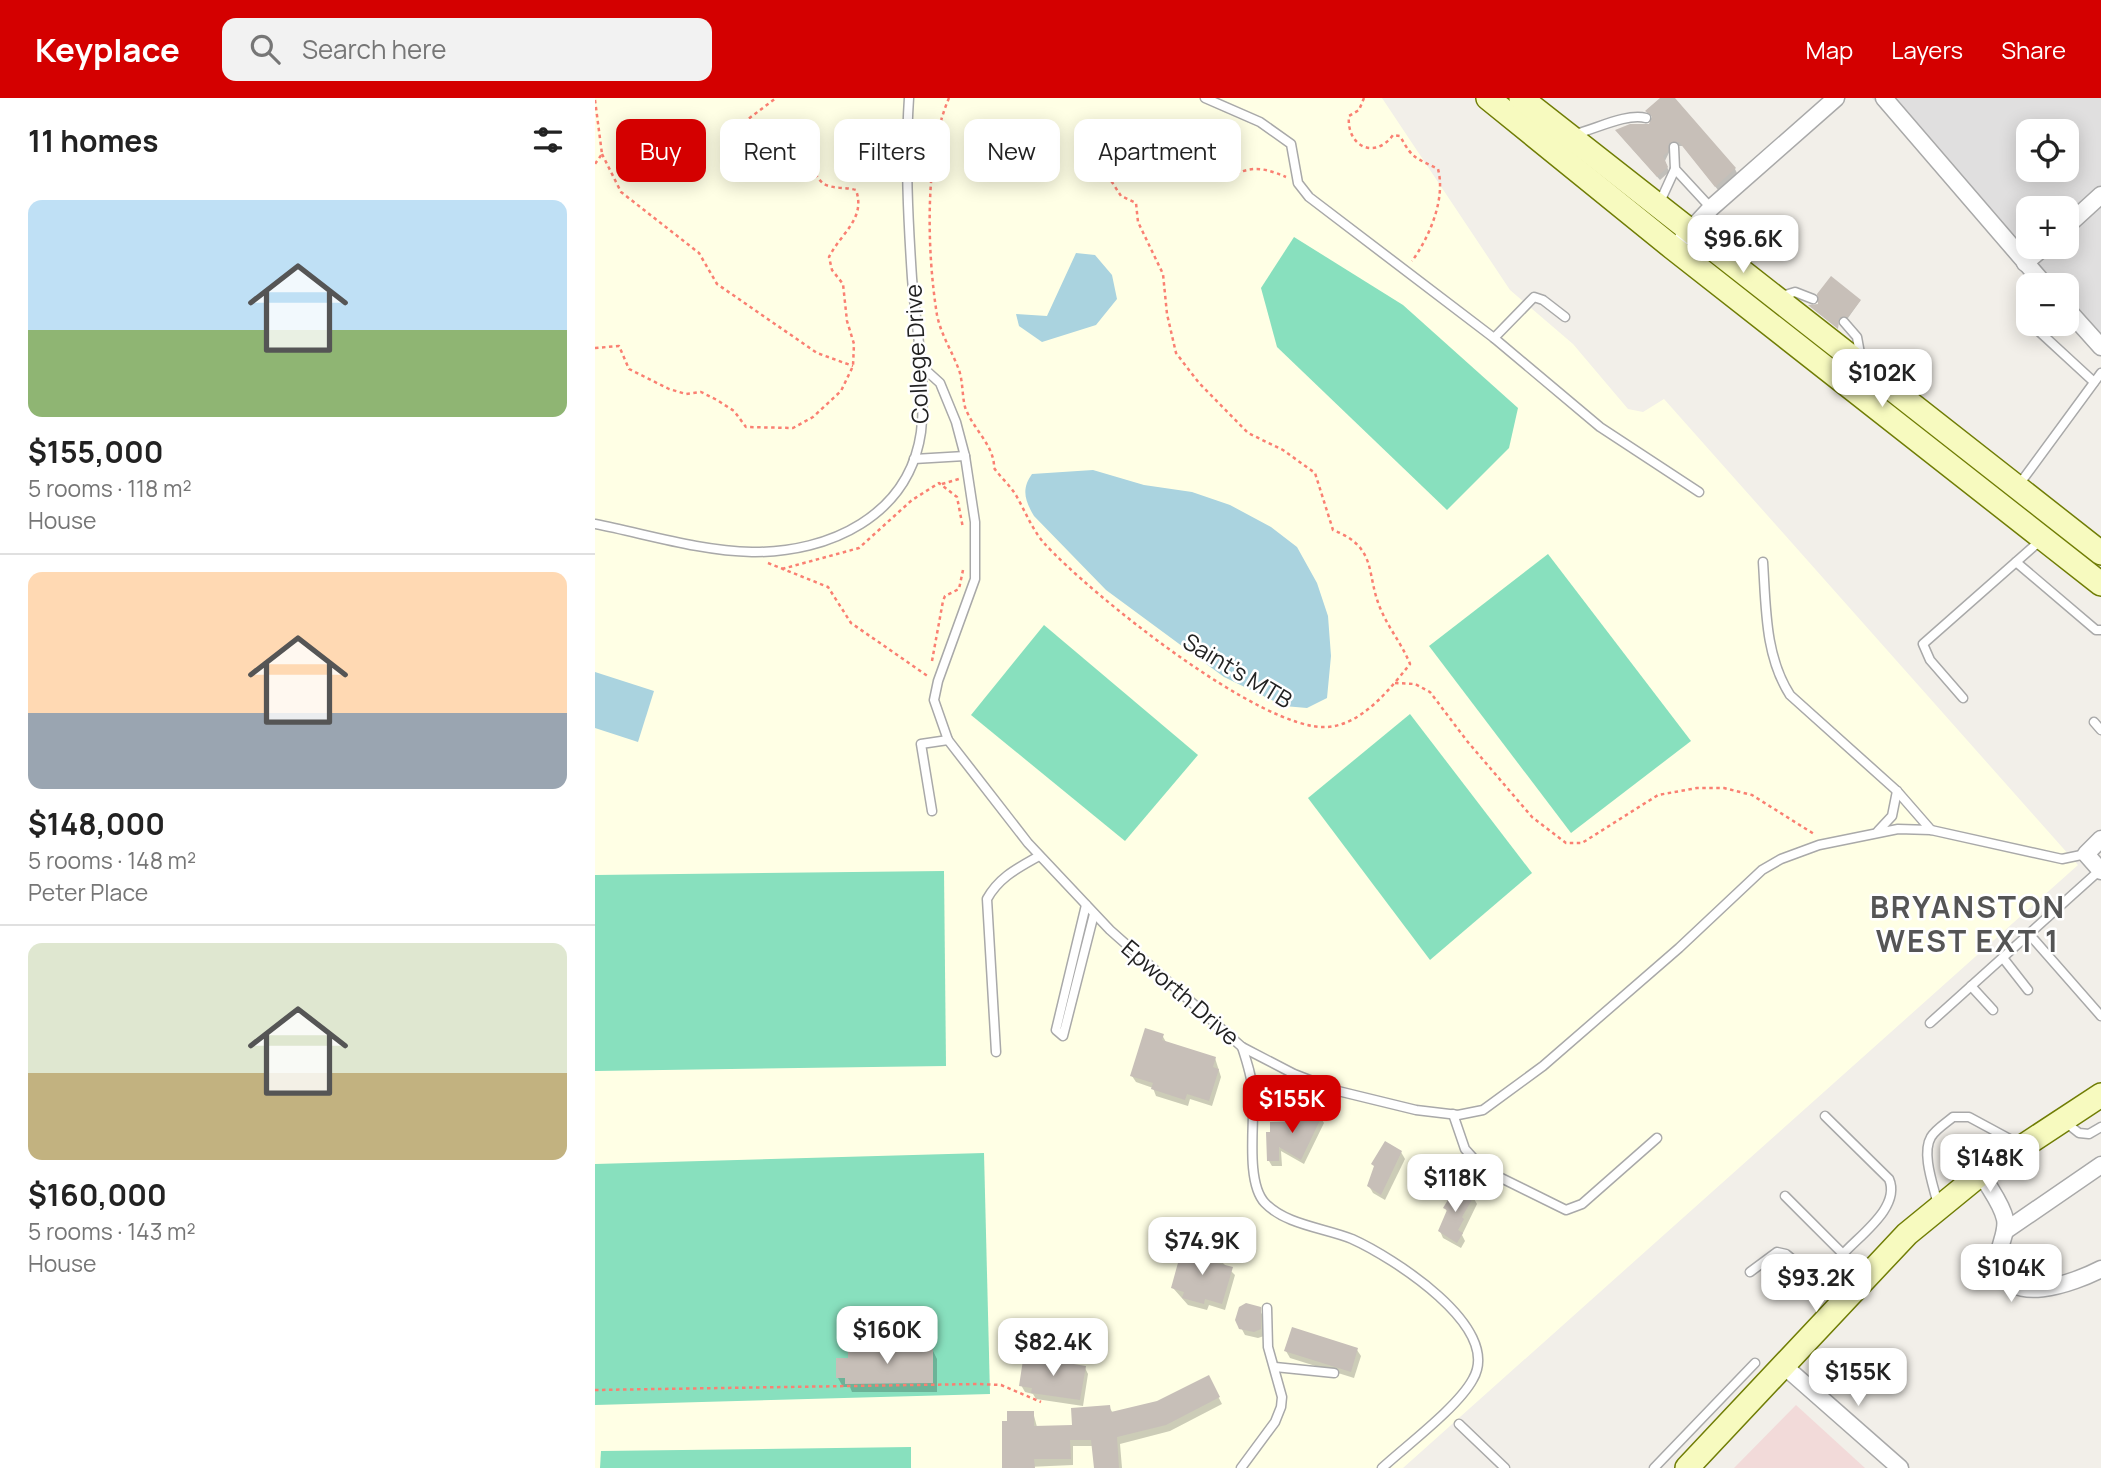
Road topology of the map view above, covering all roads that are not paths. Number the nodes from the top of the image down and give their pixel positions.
1 (909, 98) edge
2 (1205, 98) edge
3 (1488, 98) edge
4 (1521, 98) edge
5 (1836, 98) edge
6 (1884, 98) edge
7 (1646, 118) dead end
8 (1568, 136) junction
9 (1674, 147) dead end
10 (1675, 169) junction
11 (2101, 195) edge
12 (1658, 206) junction
13 (1711, 208) junction
14 (2079, 215) edge
15 (1690, 231) junction
16 (1673, 248) junction
17 (2030, 259) edge
18 (2025, 263) junction
19 (2034, 273) edge
20 (1776, 298) junction
21 (1812, 299) dead end
22 (1565, 317) dead end
23 (2079, 322) edge
24 (1843, 323) dead end
25 (2044, 336) edge
26 (1494, 338) junction
27 (2101, 347) edge
28 (919, 364) junction
29 (1861, 365) junction
30 (2101, 373) edge
31 (2094, 382) junction
32 (965, 456) junction
33 (914, 459) junction
34 (2018, 487) junction
35 (1699, 492) dead end
36 (595, 524) edge
37 (2044, 538) junction
38 (2101, 553) edge
39 (1763, 562) dead end
40 (2016, 562) junction
41 (2101, 584) edge
42 (2101, 630) edge
43 (1963, 698) dead end
44 (2094, 722) dead end
45 (2101, 730) edge
46 (948, 740) junction
47 (1898, 791) junction
48 (932, 811) dead end
49 (1931, 830) junction
50 (1878, 831) junction
51 (2101, 839) edge
52 (2086, 854) junction
53 (1039, 856) junction
54 (2101, 870) edge
55 (1086, 905) junction
56 (1094, 915) junction
57 (2029, 934) junction
58 (2003, 958) junction
59 (1971, 986) junction
60 (2028, 990) dead end
61 (1993, 1010) dead end
62 (2101, 1016) edge
63 (1930, 1023) dead end
64 (1243, 1047) junction
65 (996, 1052) dead end
66 (2101, 1095) edge
67 (2101, 1104) edge
68 (1453, 1114) junction
69 (1825, 1116) dead end
70 (2069, 1125) junction
71 (2101, 1127) edge
72 (1657, 1138) dead end
73 (2027, 1149) junction
74 (2101, 1165) edge
75 (1985, 1180) junction
76 (1785, 1196) dead end
77 (1939, 1211) junction
78 (2005, 1231) junction
79 (1843, 1254) junction
80 (2101, 1269) edge
81 (1751, 1272) dead end
82 (1865, 1276) junction
83 (1842, 1300) junction
84 (1267, 1308) dead end
85 (1755, 1363) dead end
86 (1275, 1367) junction
87 (1788, 1370) junction
88 (1334, 1373) dead end
89 (1704, 1416) junction
90 (1459, 1424) dead end
91 (1722, 1432) junction
92 (1241, 1468) edge
93 (1382, 1468) edge
94 (1505, 1468) edge
95 (1654, 1468) edge
96 (1687, 1468) edge
97 (1699, 1468) edge
98 (1900, 1468) edge

1 - 28 lane, College Drive
2 - 26 lane
3 - 16 main road
4 - 8 main road
5 - 13 street
6 - 18 street
7 - 8 lane
8 - 12 main road
9 - 10 lane
10 - 12 lane
10 - 13 lane
11 - 14 street
12 - 15 main road
13 - 15 street
15 - 16 street
15 - 20 main road
16 - 37 main road
17 - 18 street
18 - 19 street
20 - 21 lane
20 - 29 main road
22 - 26 lane
23 - 27 street
24 - 29 lane
25 - 31 lane
26 - 35 lane
28 - 32 lane, Epworth Drive
28 - 33 lane, College Drive
29 - 34 main road
30 - 31 lane
31 - 34 lane
32 - 33 lane
32 - 46 lane, Epworth Drive
33 - 36 lane, College Drive
34 - 38 main road
37 - 40 lane
37 - 41 main road
39 - 47 lane
40 - 42 lane
40 - 43 lane
44 - 45 lane
46 - 48 lane
46 - 53 lane, Epworth Drive
47 - 49 lane
47 - 50 lane
49 - 50 lane, Epworth Drive
49 - 52 lane, Epworth Drive
50 - 68 lane, Epworth Drive
51 - 52 street
52 - 54 street
53 - 55 lane, Epworth Drive
53 - 65 lane
54 - 57 lane
55 - 56 lane, Epworth Drive
55 - 56 lane
56 - 64 lane, Epworth Drive
57 - 58 lane
57 - 62 lane
58 - 59 lane
58 - 60 lane
59 - 61 lane
59 - 63 lane
64 - 68 lane, Epworth Drive
64 - 93 lane
66 - 73 main road
67 - 70 main road
68 - 72 lane
69 - 79 lane
70 - 71 lane
70 - 73 main road
73 - 75 main road
73 - 77 main road
73 - 77 lane
74 - 78 street
75 - 77 main road
75 - 78 street
76 - 79 lane
77 - 82 main road
77 - 87 main road
78 - 80 street
79 - 82 lane
81 - 83 lane
82 - 83 main road
83 - 87 main road
84 - 86 lane
85 - 89 lane
86 - 88 lane
86 - 92 lane
87 - 91 main road
87 - 97 main road
87 - 98 street
89 - 91 lane
89 - 95 lane
90 - 94 lane
91 - 96 main road

